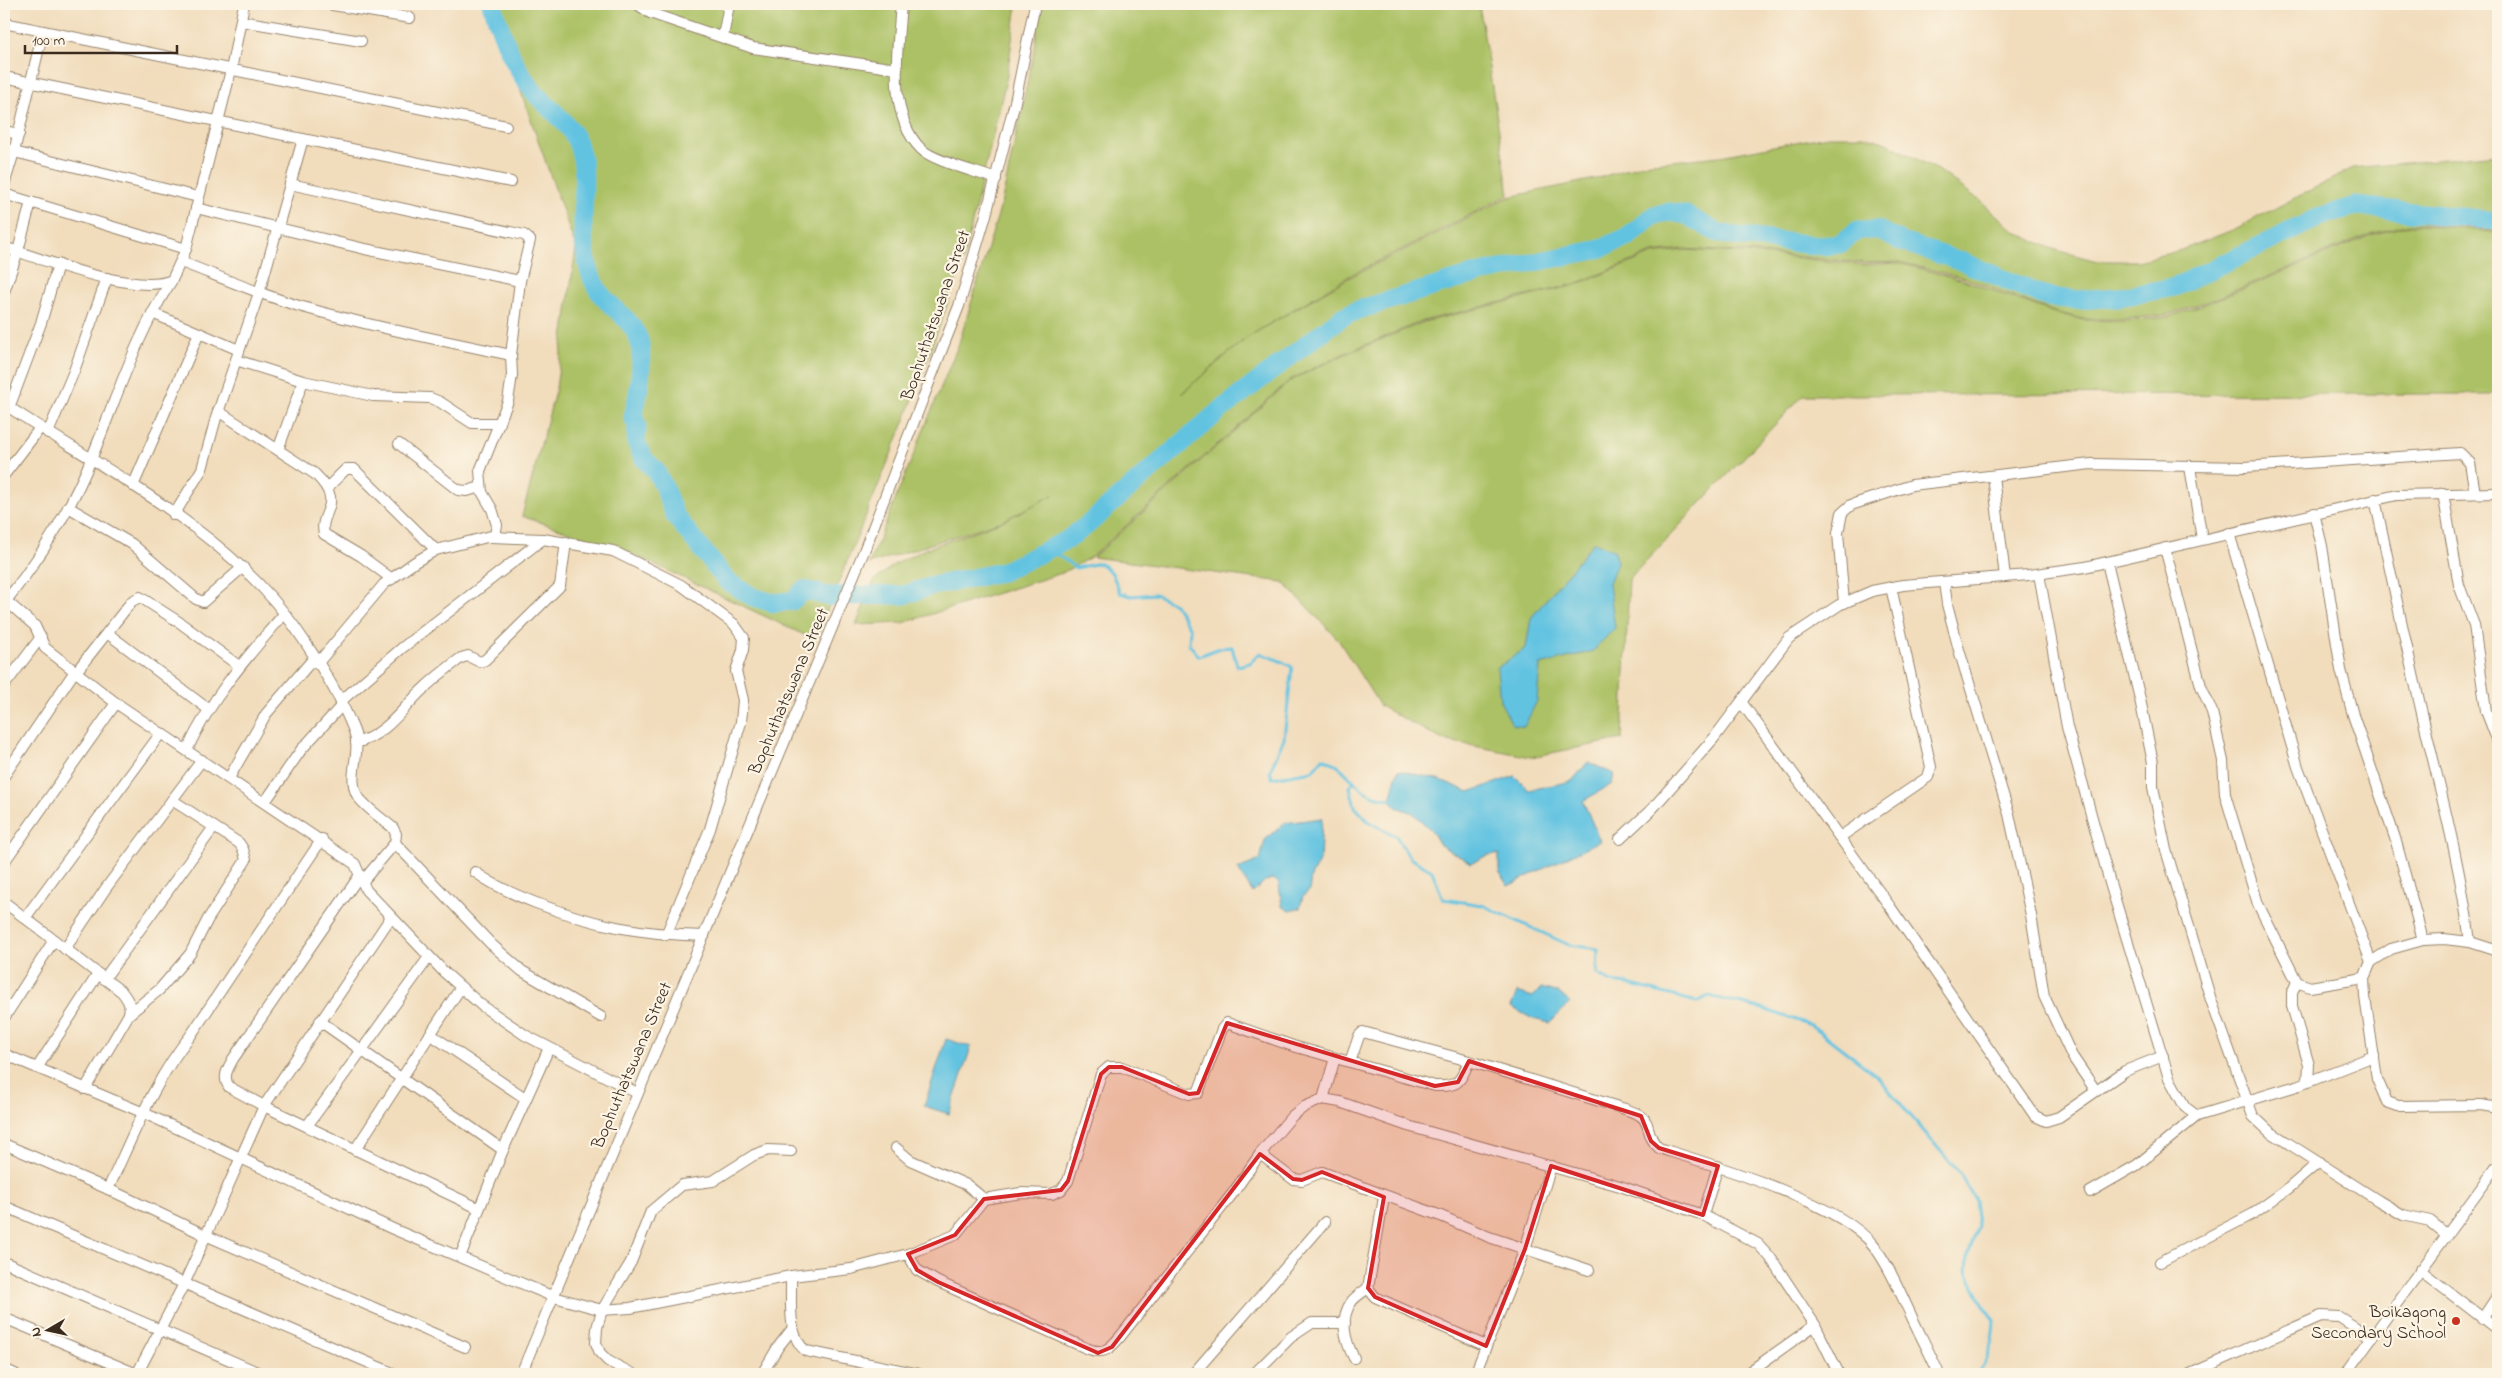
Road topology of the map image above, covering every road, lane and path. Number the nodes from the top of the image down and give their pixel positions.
1 (244, 4) edge
2 (327, 4) edge
3 (637, 4) edge
4 (729, 4) edge
5 (901, 4) edge
6 (1035, 4) edge
7 (410, 18) dead end
8 (241, 21) junction
9 (4, 23) edge
10 (43, 31) junction
11 (723, 38) junction
12 (361, 41) dead end
13 (897, 69) junction
14 (230, 70) junction
15 (4, 76) edge
16 (31, 82) junction
17 (218, 121) junction
18 (506, 126) dead end
19 (4, 131) edge
20 (19, 134) junction
21 (303, 139) junction
22 (14, 152) junction
23 (996, 179) junction
24 (511, 182) dead end
25 (290, 184) junction
26 (4, 185) edge
27 (4, 194) edge
28 (198, 197) junction
29 (31, 202) junction
30 (196, 208) junction
31 (278, 229) junction
32 (4, 247) edge
33 (186, 249) junction
34 (18, 251) junction
35 (181, 262) junction
36 (58, 264) junction
37 (107, 278) junction
38 (172, 280) junction
39 (520, 282) junction
40 (4, 292) edge
41 (259, 293) junction
42 (152, 313) junction
43 (199, 333) junction
44 (237, 355) junction
45 (511, 355) junction
46 (302, 381) junction
47 (6, 406) edge
48 (218, 411) junction
49 (500, 423) junction
50 (44, 430) junction
51 (399, 444) dead end
52 (278, 450) junction
53 (92, 460) junction
54 (2190, 467) junction
55 (4, 475) edge
56 (1993, 476) junction
57 (133, 486) junction
58 (481, 487) junction
59 (327, 488) junction
60 (2443, 493) junction
61 (2475, 493) junction
62 (2498, 493) edge
63 (2375, 499) junction
64 (68, 507) junction
65 (2314, 513) junction
66 (174, 515) junction
67 (2229, 533) junction
68 (491, 537) junction
69 (543, 539) junction
70 (2202, 540) junction
71 (566, 542) junction
72 (2165, 548) junction
73 (436, 550) junction
74 (2107, 562) junction
75 (242, 568) junction
76 (2039, 574) junction
77 (2005, 577) junction
78 (392, 579) junction
79 (1944, 582) junction
80 (1891, 587) junction
81 (5, 600) edge
82 (1844, 603) junction
83 (284, 614) junction
84 (107, 633) junction
85 (41, 637) junction
86 (315, 661) junction
87 (239, 666) junction
88 (75, 672) junction
89 (4, 686) edge
90 (116, 703) junction
91 (342, 703) junction
92 (1742, 703) junction
93 (208, 709) junction
94 (161, 733) junction
95 (2498, 742) edge
96 (356, 743) junction
97 (187, 750) junction
98 (202, 760) junction
99 (4, 776) edge
100 (229, 778) junction
101 (172, 800) junction
102 (265, 802) junction
103 (214, 827) junction
104 (1840, 837) junction
105 (322, 839) junction
106 (1620, 839) dead end
107 (395, 843) junction
108 (4, 862) edge
109 (476, 872) dead end
110 (361, 879) junction
111 (5, 906) edge
112 (390, 917) junction
113 (25, 918) junction
114 (666, 935) junction
115 (704, 936) junction
116 (54, 940) junction
117 (2423, 940) junction
118 (2470, 942) junction
119 (65, 949) junction
120 (2498, 951) edge
121 (429, 957) junction
122 (2371, 962) junction
123 (101, 976) junction
124 (2364, 978) junction
125 (2297, 982) junction
126 (461, 987) junction
127 (129, 1014) junction
128 (601, 1017) dead end
129 (4, 1018) edge
130 (320, 1021) junction
131 (430, 1034) junction
132 (548, 1048) junction
133 (361, 1050) junction
134 (4, 1054) edge
135 (2163, 1056) junction
136 (2374, 1056) junction
137 (1335, 1058) junction
138 (1469, 1060) junction
139 (1350, 1062) junction
140 (37, 1068) junction
141 (401, 1078) junction
142 (2308, 1081) junction
143 (86, 1089) junction
144 (2096, 1092) junction
145 (637, 1093) junction
146 (525, 1098) junction
147 (1323, 1099) junction
148 (2247, 1099) junction
149 (264, 1106) junction
150 (2498, 1108) edge
151 (144, 1113) junction
152 (2197, 1116) junction
153 (307, 1126) junction
154 (4, 1144) edge
155 (896, 1148) dead end
156 (355, 1150) junction
157 (503, 1150) junction
158 (791, 1151) dead end
159 (1260, 1154) junction
160 (240, 1157) junction
161 (2319, 1162) junction
162 (2498, 1165) edge
163 (1551, 1166) junction
164 (1718, 1166) junction
165 (108, 1189) junction
166 (2090, 1192) dead end
167 (1384, 1197) junction
168 (984, 1199) junction
169 (4, 1206) edge
170 (478, 1208) junction
171 (1703, 1215) junction
172 (1326, 1222) dead end
173 (2446, 1234) junction
174 (205, 1235) junction
175 (1525, 1249) junction
176 (908, 1254) junction
177 (460, 1257) junction
178 (4, 1262) edge
179 (2160, 1262) dead end
180 (1589, 1270) dead end
181 (2420, 1270) junction
182 (791, 1276) junction
183 (185, 1282) junction
184 (1368, 1288) junction
185 (2498, 1295) edge
186 (554, 1297) junction
187 (602, 1310) junction
188 (4, 1318) edge
189 (2482, 1319) junction
190 (1345, 1323) junction
191 (1816, 1325) junction
192 (793, 1328) junction
193 (160, 1330) junction
194 (2498, 1330) edge
195 (2371, 1337) junction
196 (1486, 1346) junction
197 (465, 1347) dead end
198 (1354, 1358) dead end
199 (4, 1369) edge
200 (15, 1374) edge
201 (137, 1374) edge
202 (262, 1374) edge
203 (395, 1374) edge
204 (521, 1374) edge
205 (633, 1374) edge
206 (762, 1374) edge
207 (919, 1374) edge
208 (1193, 1374) edge
209 (1254, 1374) edge
210 (1475, 1374) edge
211 (1746, 1374) edge
212 (1839, 1374) edge
213 (1939, 1374) edge
214 (2190, 1374) edge
215 (2345, 1374) edge

1 - 8 street
2 - 7 street
3 - 11 street
4 - 11 street
5 - 13 street
6 - 23 street, Bophuthatswana Street
8 - 12 street
8 - 14 street
9 - 10 street
10 - 14 street
10 - 16 street
11 - 13 street
13 - 23 street
14 - 17 street
14 - 18 street
15 - 16 street
16 - 17 street
16 - 20 street
17 - 21 street
17 - 28 street
19 - 20 street
20 - 22 street
21 - 24 street
21 - 25 street
22 - 26 street
22 - 28 street
23 - 115 street, Bophuthatswana Street
25 - 31 street
25 - 39 street
27 - 29 street
28 - 30 street
29 - 33 street
29 - 34 street
30 - 31 street
30 - 33 street
31 - 39 street
31 - 41 street
32 - 34 street
33 - 35 street
34 - 36 street
34 - 40 street
35 - 38 street
35 - 41 street
36 - 37 street
36 - 47 street
37 - 38 street
37 - 50 street
38 - 42 street
39 - 45 street
41 - 44 street
41 - 45 street
42 - 43 street
42 - 53 street
43 - 44 street
43 - 57 street
44 - 46 street
44 - 48 street
45 - 49 street
46 - 49 street
46 - 52 street
47 - 50 street
48 - 52 street
48 - 66 street
49 - 58 street
50 - 53 street
50 - 55 street
51 - 58 street
52 - 59 street
53 - 57 street
53 - 64 street
54 - 56 street
54 - 61 street
54 - 70 street
56 - 77 street
56 - 82 street
57 - 66 street
58 - 68 street
59 - 73 street
59 - 78 street
60 - 61 street
60 - 63 street
60 - 95 street
61 - 62 street
63 - 65 street
63 - 118 street
64 - 75 street
64 - 81 street
65 - 67 street
65 - 117 street
66 - 75 street
67 - 70 street
67 - 122 street
68 - 69 street
68 - 73 street
69 - 71 street
69 - 91 street
70 - 72 street
71 - 96 street
71 - 114 street
72 - 74 street
72 - 125 street
73 - 78 street
74 - 76 street
74 - 148 street
75 - 83 street
76 - 77 street
76 - 135 street
77 - 79 street
78 - 86 street
79 - 80 street
79 - 144 street
80 - 82 street
80 - 104 street
81 - 85 street
82 - 92 street
83 - 86 street
83 - 87 street
84 - 87 street
84 - 88 street
84 - 93 street
85 - 88 street
85 - 89 street
86 - 91 street
86 - 100 street
87 - 93 street
88 - 90 street
88 - 99 street
90 - 94 street
90 - 108 street
91 - 96 street
91 - 102 street
92 - 104 street
92 - 106 street
93 - 97 street
94 - 97 street
94 - 113 street
96 - 107 street
97 - 98 street
98 - 100 street
98 - 101 street
100 - 102 street
101 - 103 street
101 - 119 street
102 - 105 street
103 - 123 street
103 - 127 street
104 - 144 street
105 - 110 street
105 - 151 street
107 - 110 street
107 - 128 street
109 - 114 street
110 - 112 street
110 - 149 street
111 - 113 street
112 - 121 street
112 - 130 street
113 - 116 street
114 - 115 street
115 - 145 street, Bophuthatswana Street
116 - 119 street
116 - 129 street
117 - 118 street
117 - 122 street
118 - 120 street
119 - 123 street
121 - 126 street
121 - 133 street
122 - 124 street
123 - 127 street
123 - 140 street
124 - 125 street
124 - 136 street
125 - 142 street
126 - 131 street
126 - 132 street
127 - 143 street
130 - 133 street
130 - 149 street
131 - 141 street
131 - 146 street
132 - 145 street
132 - 146 street
133 - 141 street
133 - 153 street
134 - 140 street
135 - 144 street
135 - 152 street
136 - 142 street
136 - 150 street
137 - 139 street
137 - 147 street
137 - 168 street
138 - 139 street
138 - 139 street
138 - 164 street
140 - 143 street
141 - 156 street
141 - 157 street
142 - 148 street
143 - 151 street
145 - 186 street, Bophuthatswana Street
146 - 157 street
147 - 159 street
147 - 163 street
148 - 152 street
148 - 161 street
149 - 153 street
149 - 160 street
151 - 160 street
151 - 165 street
152 - 166 street
153 - 156 street
154 - 165 street
155 - 168 street
156 - 170 street
157 - 170 street
158 - 187 street
159 - 167 street
159 - 176 street
160 - 174 street
160 - 177 street
161 - 173 street
161 - 179 street
162 - 173 street
163 - 171 street
163 - 175 street
164 - 171 street
164 - 213 street
165 - 174 street
167 - 175 street
167 - 184 street
168 - 176 street
169 - 183 street
170 - 177 street
171 - 191 street
172 - 208 street
173 - 181 street
174 - 183 street
174 - 197 street
175 - 180 street
175 - 196 street
176 - 182 street
177 - 186 street
178 - 193 street
181 - 189 street
181 - 195 street
182 - 187 street
182 - 192 street
183 - 193 street
183 - 203 street
184 - 190 street
184 - 196 street
185 - 189 street
186 - 187 street
186 - 204 street, Bophuthatswana Street
187 - 205 street
188 - 201 street
189 - 194 street
190 - 198 street
190 - 209 street
191 - 211 street
191 - 212 street
192 - 206 street
192 - 207 street
193 - 201 street
193 - 202 street
195 - 214 street
195 - 215 street
196 - 210 street
199 - 200 street

